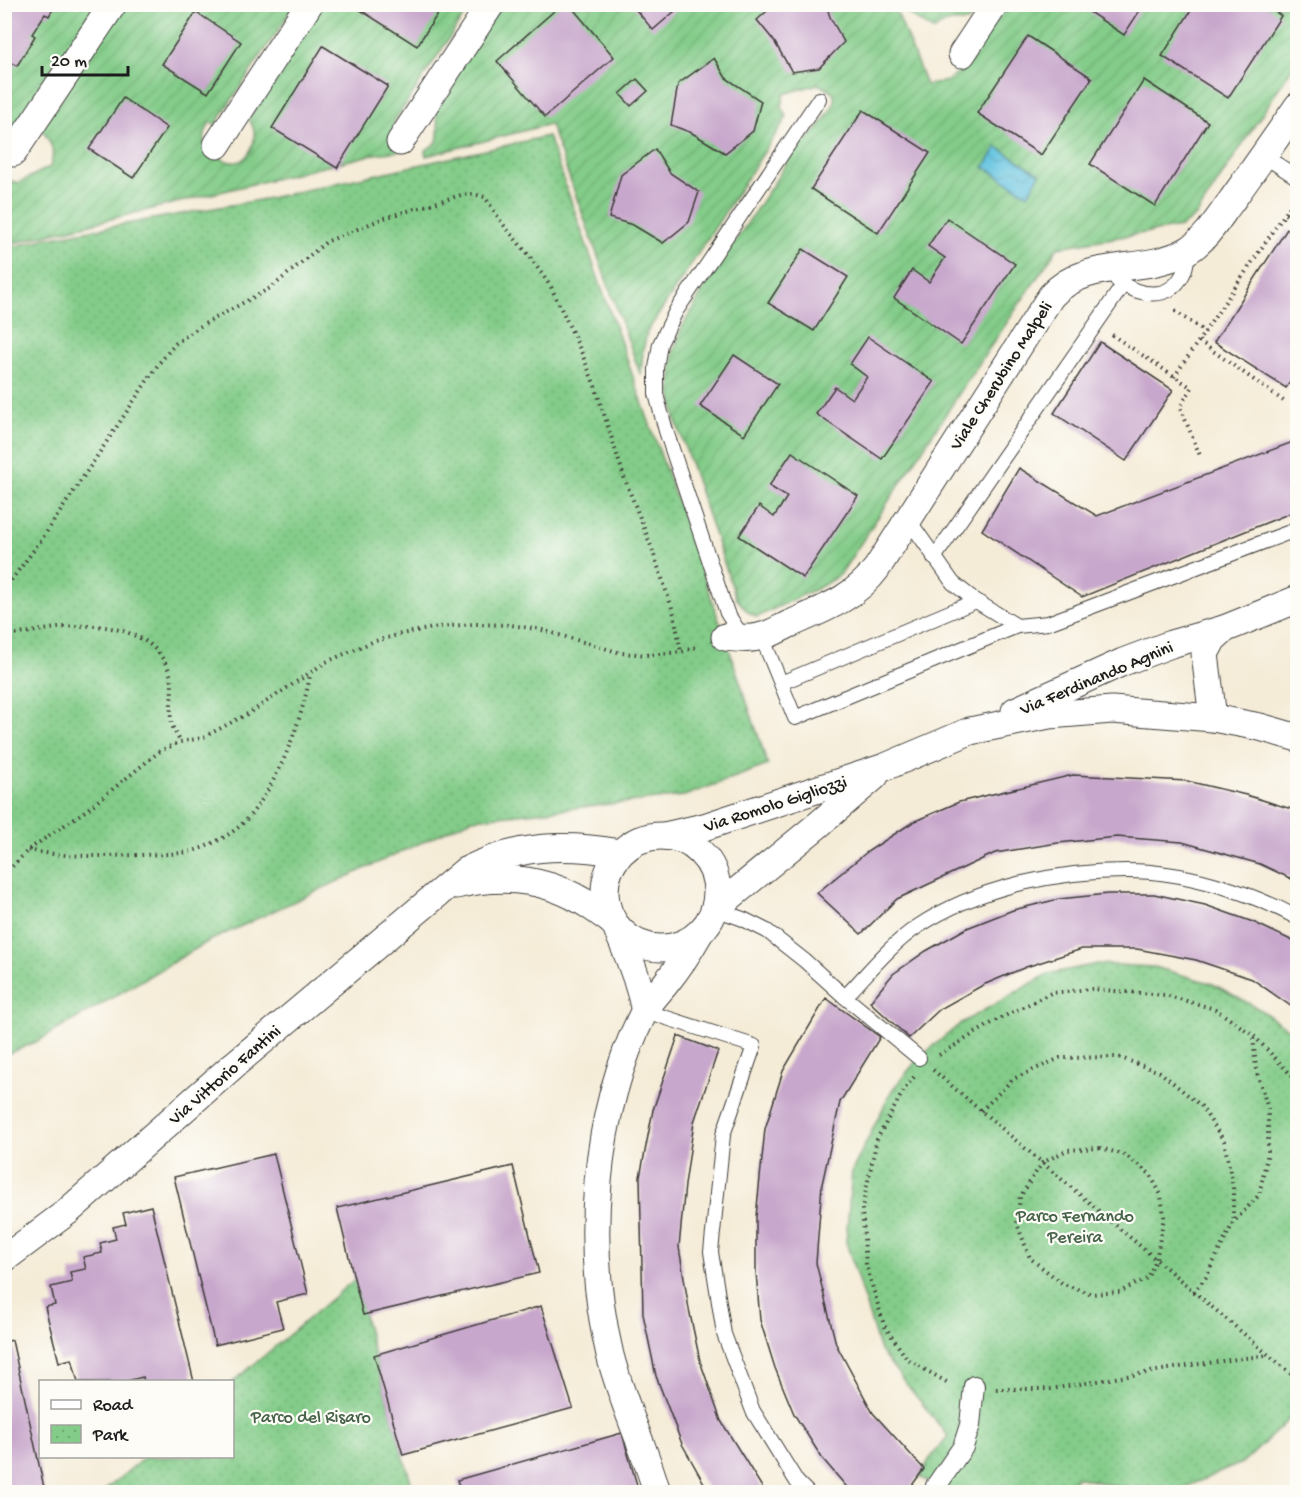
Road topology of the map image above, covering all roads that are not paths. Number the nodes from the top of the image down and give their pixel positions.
1 (112, 4) edge
2 (309, 4) edge
3 (490, 4) edge
4 (995, 4) edge
5 (962, 54) dead end
6 (819, 99) dead end
7 (1298, 106) edge
8 (400, 142) dead end
9 (218, 146) dead end
10 (13, 153) dead end
11 (1264, 156) junction
12 (1298, 178) edge
13 (1188, 250) junction
14 (1113, 277) junction
15 (908, 519) junction
16 (1298, 529) edge
17 (934, 558) junction
18 (1298, 599) edge
19 (976, 600) junction
20 (1017, 626) junction
21 (1224, 629) junction
22 (743, 637) junction
23 (781, 683) junction
24 (1213, 718) junction
25 (970, 731) junction
26 (1298, 738) edge
27 (885, 767) junction
28 (665, 836) junction
29 (620, 853) junction
30 (443, 888) junction
31 (715, 909) junction
32 (1298, 918) edge
33 (614, 924) junction
34 (699, 934) junction
35 (845, 997) junction
36 (645, 1011) junction
37 (922, 1061) road end
38 (4, 1259) edge
39 (974, 1386) road end
40 (648, 1460) junction
41 (934, 1489) edge
42 (657, 1492) edge
43 (674, 1492) edge
44 (807, 1492) edge

1 - 10 street
2 - 9 street
3 - 8 street
4 - 5 street
6 - 22 lane
7 - 11 street, Viale Cherubino Malpeli
11 - 12 lane
11 - 13 street, Viale Cherubino Malpeli
13 - 14 street, Viale Cherubino Malpeli
13 - 14 lane
14 - 15 street, Viale Cherubino Malpeli
14 - 17 lane
15 - 17 lane
15 - 22 street, Viale Cherubino Malpeli
16 - 20 lane
17 - 19 lane
18 - 21 street, Via Ferdinando Agnini
19 - 20 lane
19 - 23 lane
20 - 23 lane
21 - 24 street
21 - 25 street, Via Ferdinando Agnini
22 - 23 lane
24 - 25 street, Via Romolo Gigliozzi
24 - 26 street, Via Romolo Gigliozzi
25 - 27 street, Via Romolo Gigliozzi
27 - 28 street, Via Romolo Gigliozzi
27 - 31 street, Via Romolo Gigliozzi
28 - 29 street
28 - 31 street
29 - 30 street, Via Vittorio Fantini
29 - 33 street
30 - 33 street, Via Vittorio Fantini
30 - 38 street, Via Vittorio Fantini
31 - 34 street
31 - 35 lane
32 - 35 lane
33 - 34 street
33 - 36 street
34 - 36 street
35 - 37 lane
36 - 40 street
36 - 44 lane
39 - 41 street
40 - 42 street
40 - 43 street

